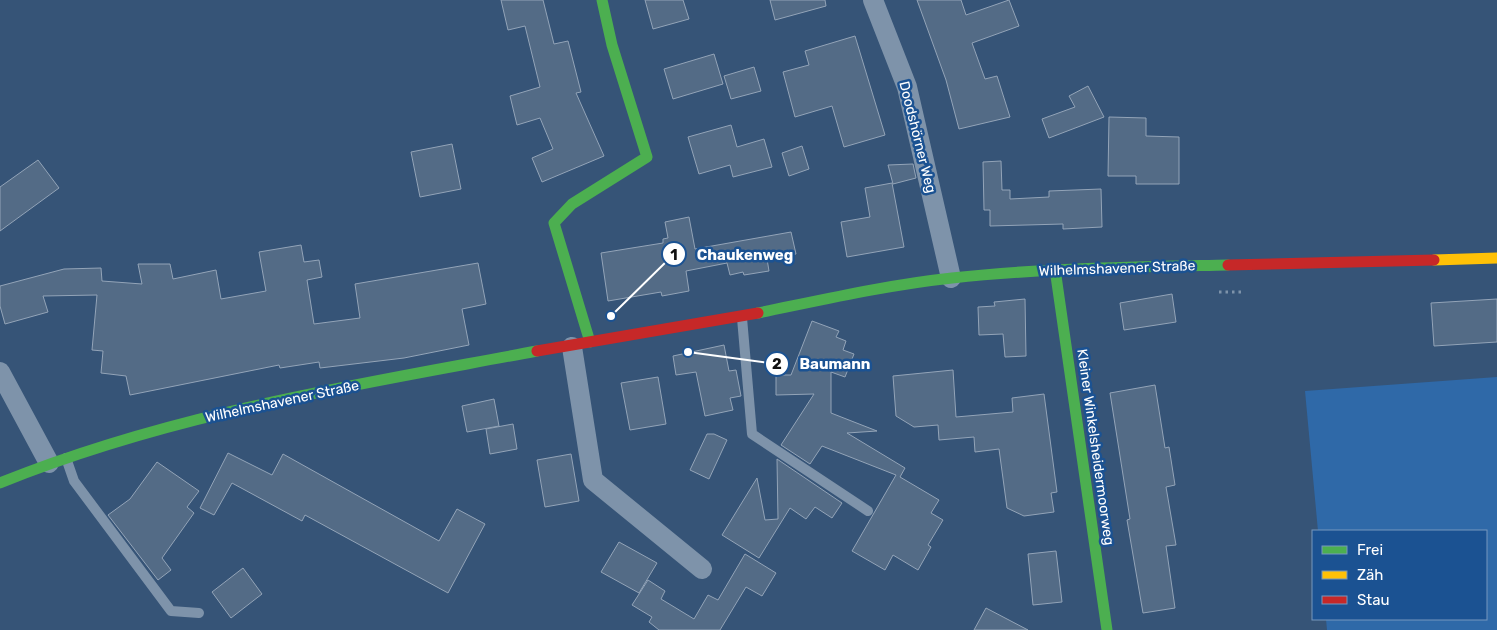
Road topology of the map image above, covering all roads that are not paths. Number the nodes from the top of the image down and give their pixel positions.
1 (602, 0) edge
2 (873, 0) edge
3 (1497, 258) edge
4 (1055, 269) junction
5 (951, 278) junction
6 (742, 317) junction
7 (581, 344) junction
8 (0, 372) edge
9 (57, 460) junction
10 (0, 482) edge
11 (868, 511) dead end
12 (702, 569) dead end
13 (198, 613) dead end
14 (1107, 630) edge

1 - 7 street
2 - 5 street, Doodshörner Weg
3 - 4 street, Wilhelmshavener Straße
4 - 5 street, Wilhelmshavener Straße
4 - 14 street, Kleiner Winkelsheidermoorweg
5 - 6 street, Wilhelmshavener Straße
6 - 7 street, Wilhelmshavener Straße
6 - 11 lane
7 - 9 street, Wilhelmshavener Straße
7 - 12 street
8 - 9 street
9 - 10 street, Wilhelmshavener Straße
9 - 13 lane

